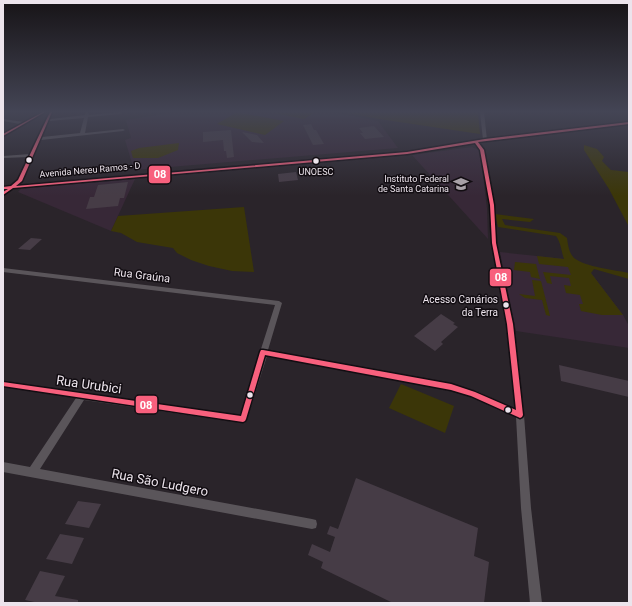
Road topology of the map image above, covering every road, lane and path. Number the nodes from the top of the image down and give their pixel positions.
1 (39, 140) edge
2 (484, 140) edge
3 (476, 142) junction
4 (32, 155) junction
5 (3, 157) edge
6 (3, 184) edge
7 (15, 185) junction
8 (3, 188) edge
9 (3, 194) edge
10 (3, 270) edge
11 (263, 352) junction
12 (3, 384) edge
13 (82, 396) junction
14 (520, 416) junction
15 (3, 467) edge
16 (33, 472) junction
17 (312, 524) dead end
18 (536, 603) edge

1 - 4 street
2 - 3 street, Avenida Nereu Ramos - D
3 - 7 street, Avenida Nereu Ramos - D
3 - 14 street
4 - 5 street
4 - 7 street
6 - 7 street, Avenida Nereu Ramos - D
7 - 8 street, Avenida Nereu Ramos - D
7 - 9 street
10 - 11 street, Rua Graúna
11 - 13 street, Rua Urubici
11 - 14 street
12 - 13 street, Rua Urubici
13 - 16 street
14 - 18 street
15 - 16 street, Rua São Ludgero
16 - 17 street, Rua São Ludgero

